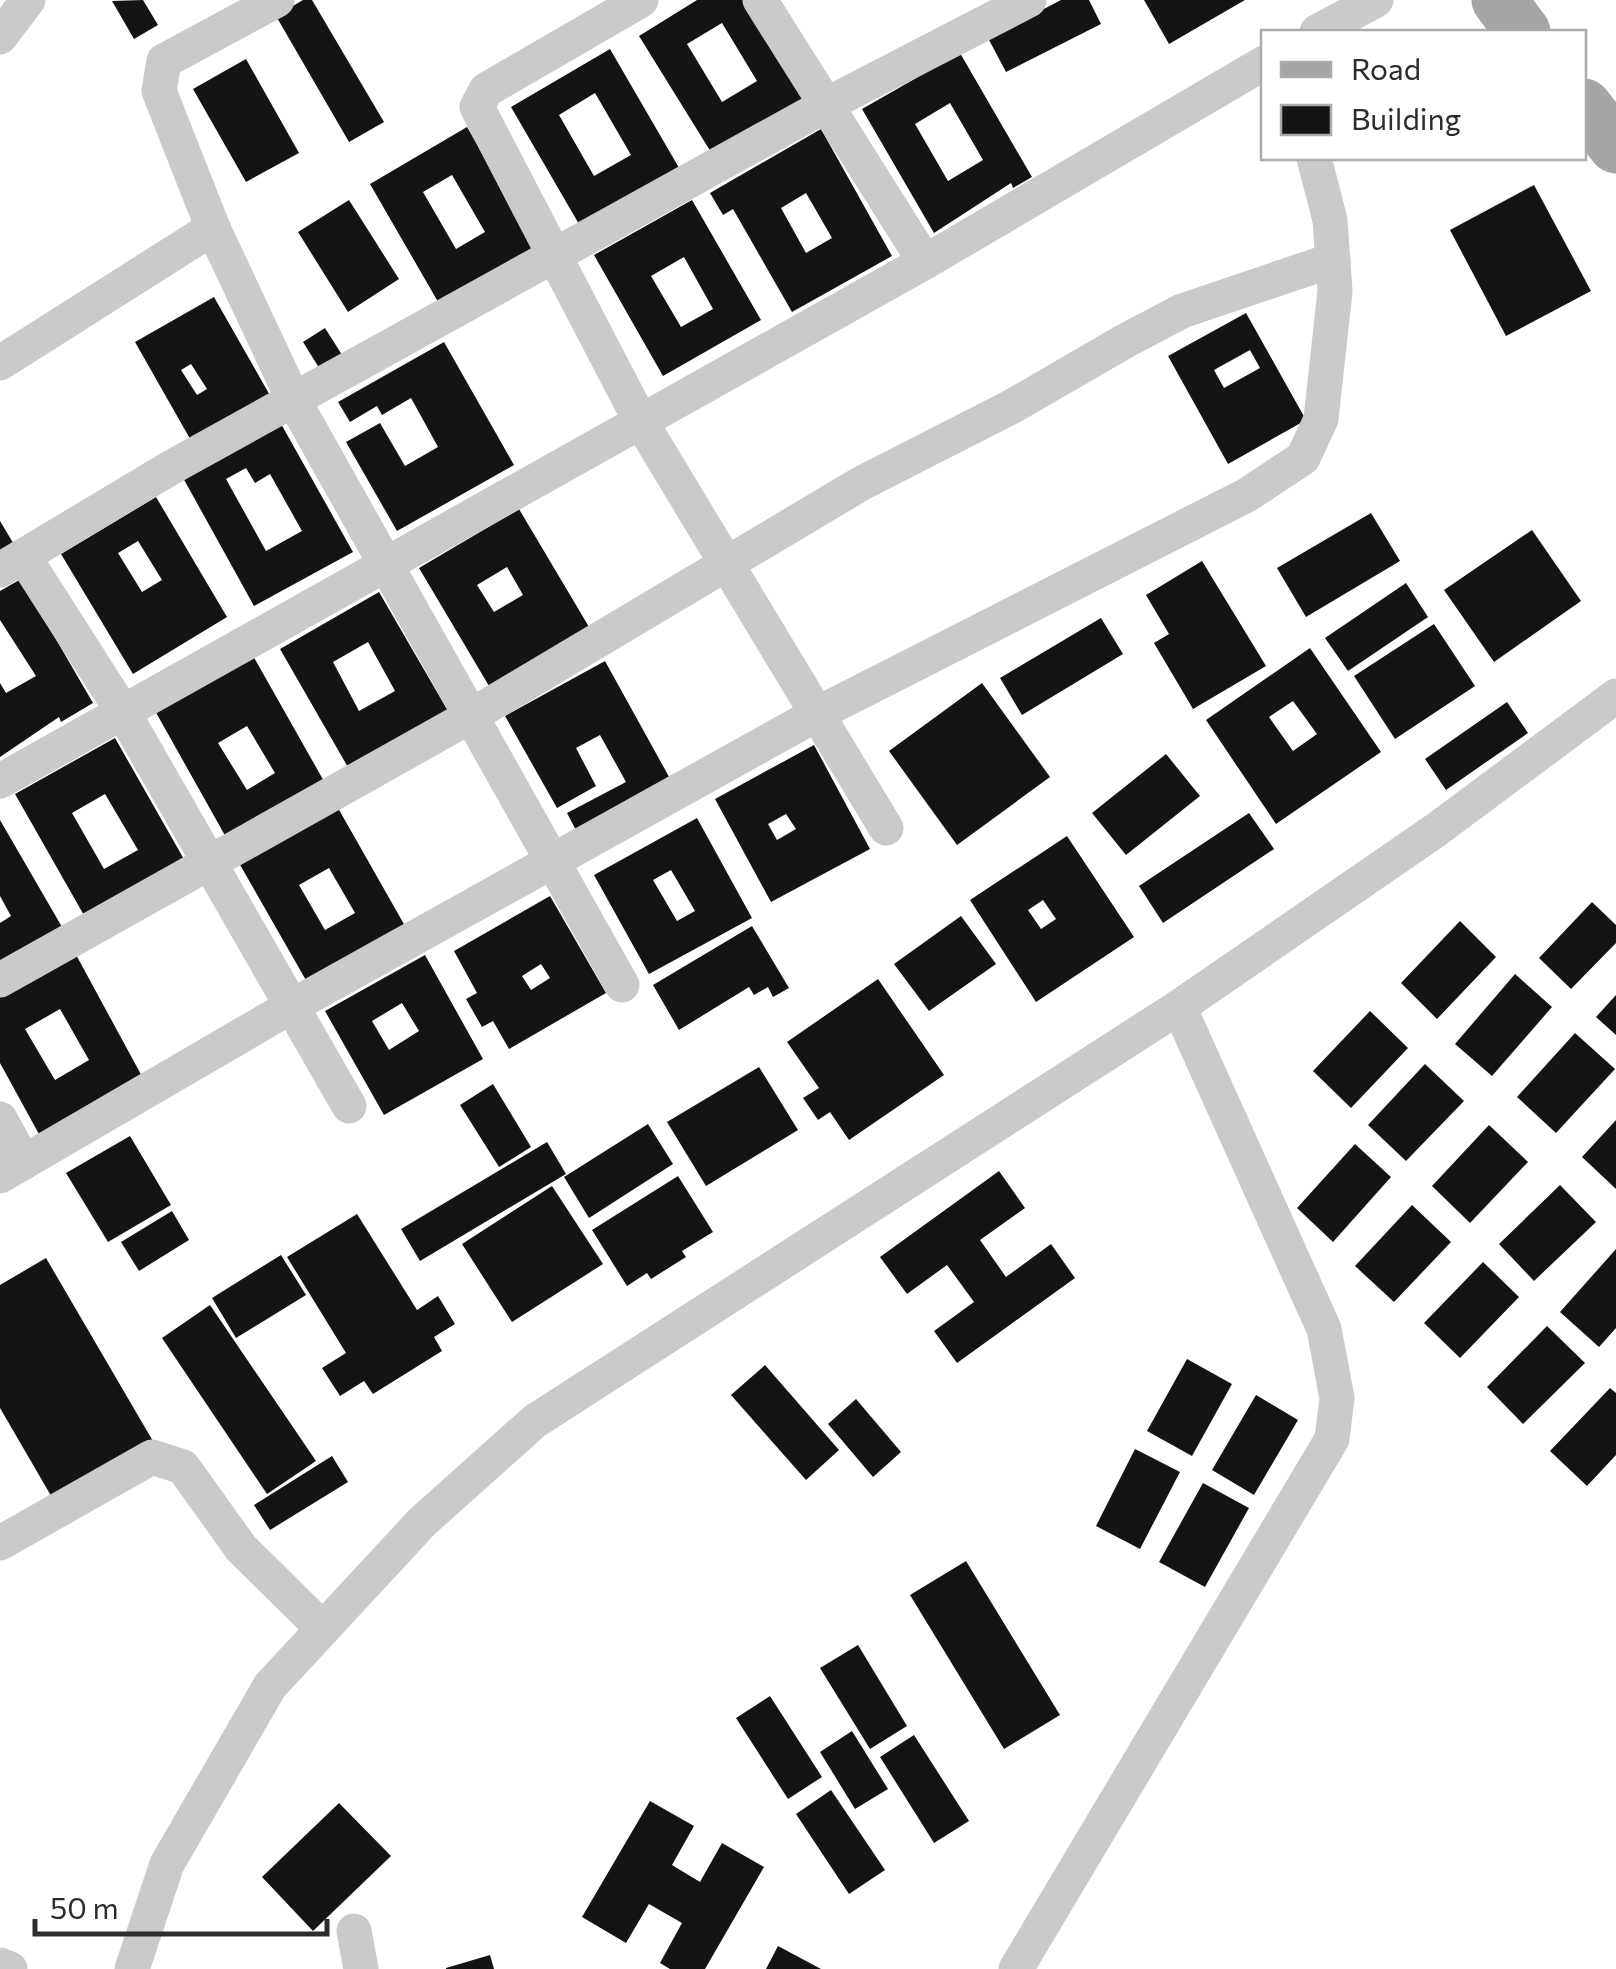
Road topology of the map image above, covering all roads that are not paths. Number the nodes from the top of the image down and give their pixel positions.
1 (28, 0) edge
2 (277, 0) edge
3 (642, 0) edge
4 (760, 0) edge
5 (1030, 0) edge
6 (1376, 0) edge
7 (1499, 0) edge
8 (1321, 30) edge
9 (1522, 30) edge
10 (0, 37) edge
11 (1261, 65) edge
12 (826, 105) junction
13 (1586, 108) edge
14 (1616, 146) edge
15 (1315, 160) edge
16 (213, 228) junction
17 (552, 257) junction
18 (1333, 260) junction
19 (925, 262) junction
20 (0, 363) edge
21 (294, 401) junction
22 (641, 422) junction
23 (12, 563) edge
24 (725, 564) junction
25 (383, 566) junction
26 (1616, 696) edge
27 (123, 712) junction
28 (817, 714) junction
29 (469, 717) junction
30 (0, 781) edge
31 (886, 828) dead end
32 (210, 864) junction
33 (553, 864) junction
34 (0, 980) edge
35 (622, 985) dead end
36 (292, 1006) junction
37 (1180, 1006) junction
38 (350, 1106) dead end
39 (0, 1119) edge
40 (12, 1169) edge
41 (0, 1543) edge
42 (323, 1629) junction
43 (354, 1931) dead end
44 (0, 1965) edge
45 (10, 1969) edge
46 (132, 1969) edge
47 (361, 1969) edge
48 (1016, 1969) edge

1 - 10 street
2 - 16 street
3 - 17 street
4 - 12 street
5 - 12 street
6 - 8 street
7 - 9 main road
11 - 19 street
12 - 17 street
12 - 19 street
13 - 14 main road
15 - 18 street
16 - 20 street
16 - 21 street
17 - 21 street
17 - 22 street
18 - 24 street
18 - 28 street
19 - 22 street
21 - 23 street
21 - 25 street
22 - 24 street
22 - 25 street
23 - 27 street
24 - 28 street
24 - 29 street
25 - 27 street
25 - 29 street
26 - 37 street
27 - 30 street
27 - 32 street
28 - 31 street
28 - 33 street
29 - 32 street
29 - 33 street
32 - 34 street
32 - 36 street
33 - 35 street
33 - 36 street
36 - 38 street
36 - 40 street
37 - 42 street
37 - 48 street
39 - 40 street
41 - 42 street
42 - 46 street
43 - 47 street
44 - 45 street

